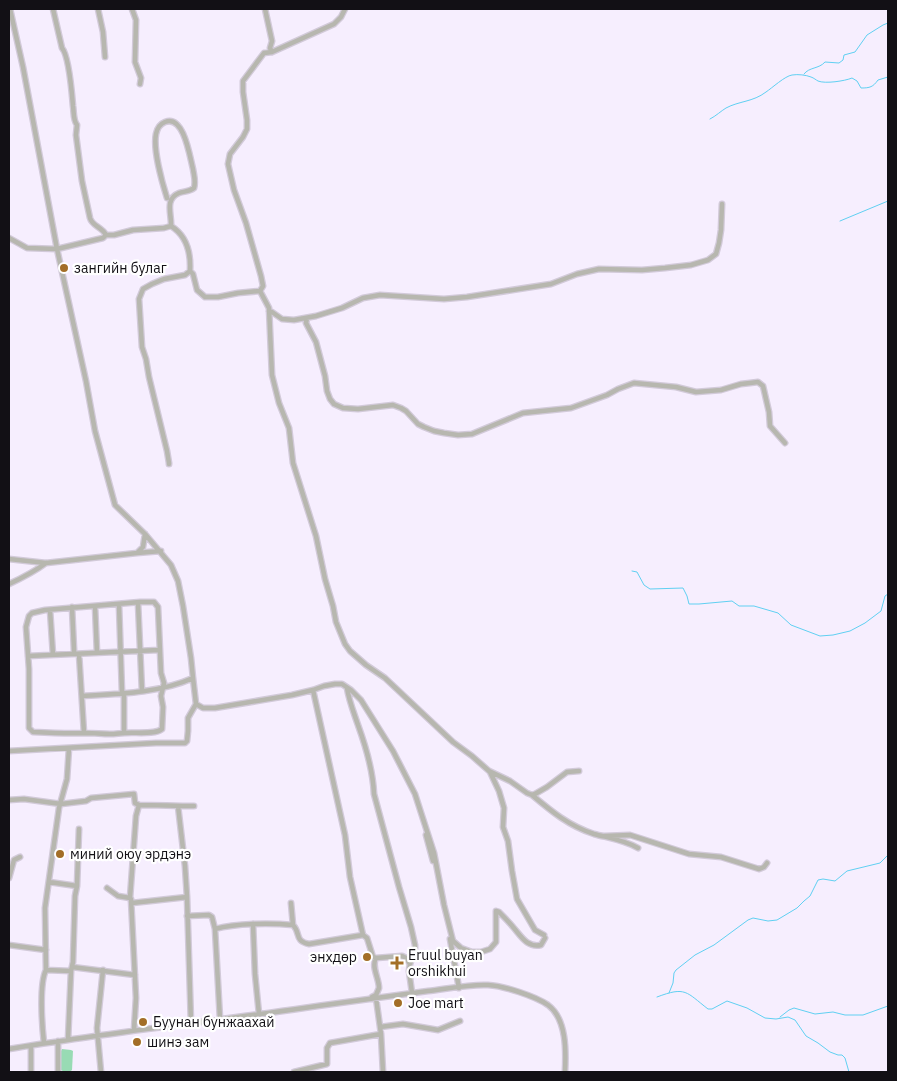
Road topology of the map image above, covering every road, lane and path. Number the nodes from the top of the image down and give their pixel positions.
1 (10, 9) edge
2 (53, 9) edge
3 (98, 9) edge
4 (132, 9) edge
5 (265, 9) edge
6 (345, 9) edge
7 (272, 52) junction
8 (105, 57) dead end
9 (140, 84) dead end
10 (167, 198) dead end
11 (722, 204) dead end
12 (171, 226) junction
13 (106, 235) junction
14 (9, 238) edge
15 (57, 249) junction
16 (190, 270) junction
17 (260, 292) junction
18 (269, 311) junction
19 (307, 318) junction
20 (785, 443) dead end
21 (169, 464) dead end
22 (144, 534) junction
23 (161, 551) junction
24 (137, 553) junction
25 (9, 559) edge
26 (46, 563) junction
27 (9, 584) edge
28 (138, 603) junction
29 (119, 604) junction
30 (94, 606) junction
31 (72, 607) junction
32 (50, 610) junction
33 (141, 650) junction
34 (159, 650) junction
35 (120, 652) junction
36 (97, 653) junction
37 (76, 654) junction
38 (53, 655) junction
39 (28, 656) junction
40 (193, 678) junction
41 (164, 688) junction
42 (347, 688) junction
43 (313, 690) junction
44 (142, 691) junction
45 (124, 693) junction
46 (82, 696) junction
47 (196, 704) junction
48 (124, 732) junction
49 (84, 733) junction
50 (69, 748) junction
51 (9, 751) edge
52 (490, 771) junction
53 (579, 771) dead end
54 (532, 794) junction
55 (9, 800) edge
56 (61, 804) junction
57 (139, 806) junction
58 (178, 806) junction
59 (194, 806) dead end
60 (421, 816) junction
61 (79, 829) dead end
62 (604, 836) junction
63 (638, 848) dead end
64 (20, 857) dead end
65 (767, 863) dead end
66 (9, 878) edge
67 (50, 882) junction
68 (77, 886) junction
69 (107, 888) dead end
70 (187, 896) junction
71 (131, 901) junction
72 (291, 903) dead end
73 (187, 916) junction
74 (253, 924) junction
75 (293, 925) junction
76 (215, 929) junction
77 (363, 935) junction
78 (9, 945) edge
79 (46, 950) junction
80 (376, 958) junction
81 (410, 964) junction
82 (71, 969) junction
83 (46, 970) junction
84 (103, 970) junction
85 (134, 975) junction
86 (459, 988) junction
87 (412, 993) junction
88 (370, 998) junction
89 (376, 998) junction
90 (259, 1014) junction
91 (220, 1019) junction
92 (460, 1022) dead end
93 (191, 1023) junction
94 (380, 1026) junction
95 (134, 1030) junction
96 (381, 1034) junction
97 (98, 1035) junction
98 (68, 1040) junction
99 (58, 1042) junction
100 (44, 1043) junction
101 (31, 1046) junction
102 (9, 1049) edge
103 (31, 1072) edge
104 (58, 1072) edge
105 (101, 1072) edge
106 (294, 1072) edge
107 (383, 1072) edge
108 (565, 1072) edge

1 - 15 street
2 - 13 street
3 - 8 street
4 - 9 street
5 - 7 street
6 - 7 street
7 - 17 street
10 - 12 street
11 - 19 street
12 - 13 street
12 - 16 street
13 - 15 street
14 - 15 street
15 - 22 street
16 - 17 street
16 - 21 street
17 - 18 street
18 - 19 street
18 - 52 street
19 - 20 street
22 - 23 street
22 - 24 street
23 - 24 street
23 - 40 street
24 - 26 street
25 - 26 street
26 - 27 street
28 - 29 street
28 - 33 street
28 - 34 street
29 - 30 street
29 - 35 street
30 - 31 street
30 - 36 street
31 - 32 street
31 - 37 street
32 - 38 street
32 - 39 street
33 - 34 street
33 - 35 street
33 - 44 street
34 - 41 street
35 - 36 street
35 - 45 street
36 - 37 street
37 - 38 street
37 - 46 street
38 - 39 street
39 - 49 street
40 - 41 street
40 - 47 street
41 - 44 street
41 - 48 street
42 - 43 street
42 - 60 street
42 - 81 street
43 - 47 street
43 - 77 street
44 - 45 street
45 - 46 street
45 - 48 street
46 - 49 street
47 - 50 street
48 - 49 street
50 - 51 street
50 - 56 street
52 - 54 street
52 - 60 street
53 - 54 street
54 - 62 street
55 - 56 street
56 - 57 street
56 - 67 street
57 - 58 street
57 - 71 street
58 - 59 street
58 - 70 street
60 - 86 street
61 - 68 street
62 - 63 street
62 - 65 street
64 - 66 street
67 - 68 street
67 - 79 street
68 - 82 street
69 - 71 street
70 - 71 street
70 - 73 street
71 - 85 street
72 - 75 street
73 - 76 street
73 - 93 street
74 - 75 street
74 - 76 street
74 - 90 street
75 - 77 street
76 - 91 street
77 - 80 street
78 - 79 street
79 - 83 street
80 - 81 street
80 - 88 street
81 - 87 street
82 - 83 street
82 - 84 street
82 - 98 street
83 - 100 street
84 - 85 street
84 - 97 street
85 - 95 street
86 - 87 street
86 - 108 street
87 - 89 street
88 - 89 street
88 - 90 street
89 - 94 street
90 - 91 street
91 - 93 street
92 - 94 street
93 - 95 street
94 - 96 street
95 - 97 street
96 - 106 street
96 - 107 street
97 - 98 street
97 - 105 street
98 - 99 street
99 - 100 street
99 - 104 street
100 - 101 street
101 - 102 street
101 - 103 street

